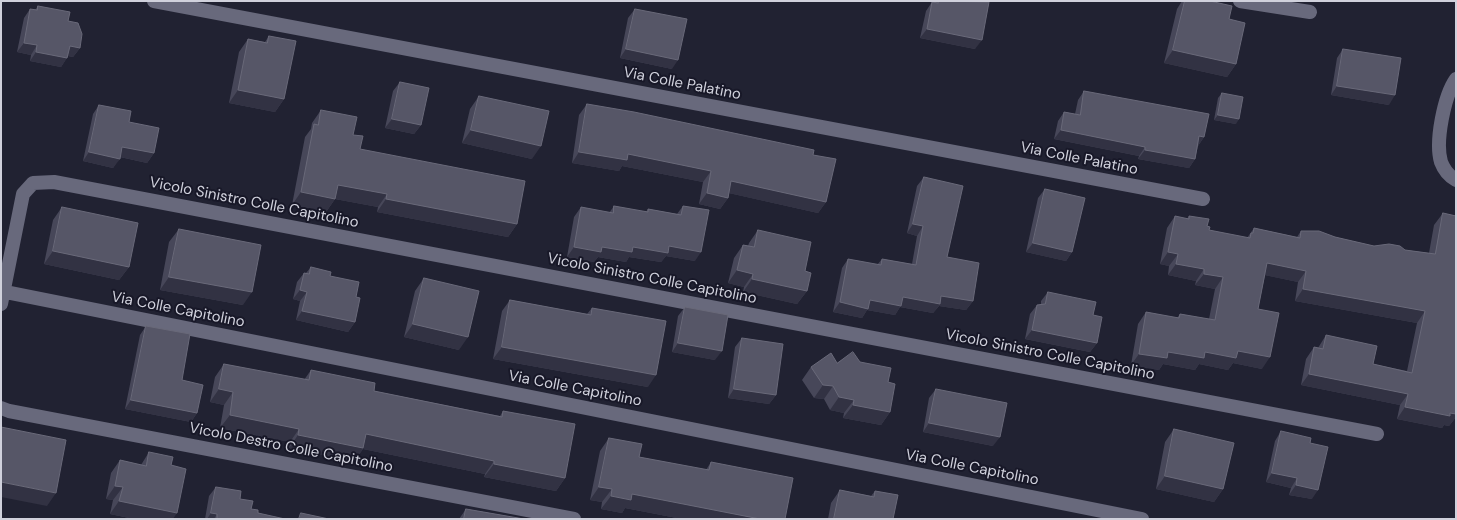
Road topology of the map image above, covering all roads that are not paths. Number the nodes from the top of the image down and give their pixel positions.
1 (154, 1) edge
2 (1240, 1) edge
3 (1310, 12) dead end
4 (1456, 79) edge
5 (1456, 180) edge
6 (1203, 199) dead end
7 (2, 296) edge
8 (1, 408) edge
9 (1377, 434) dead end
10 (574, 519) edge
11 (1142, 519) edge

1 - 6 street, Via Colle Palatino
2 - 3 street
4 - 5 street
7 - 9 street, Vicolo Sinistro Colle Capitolino
7 - 11 street, Via Colle Capitolino
8 - 10 street, Vicolo Destro Colle Capitolino

